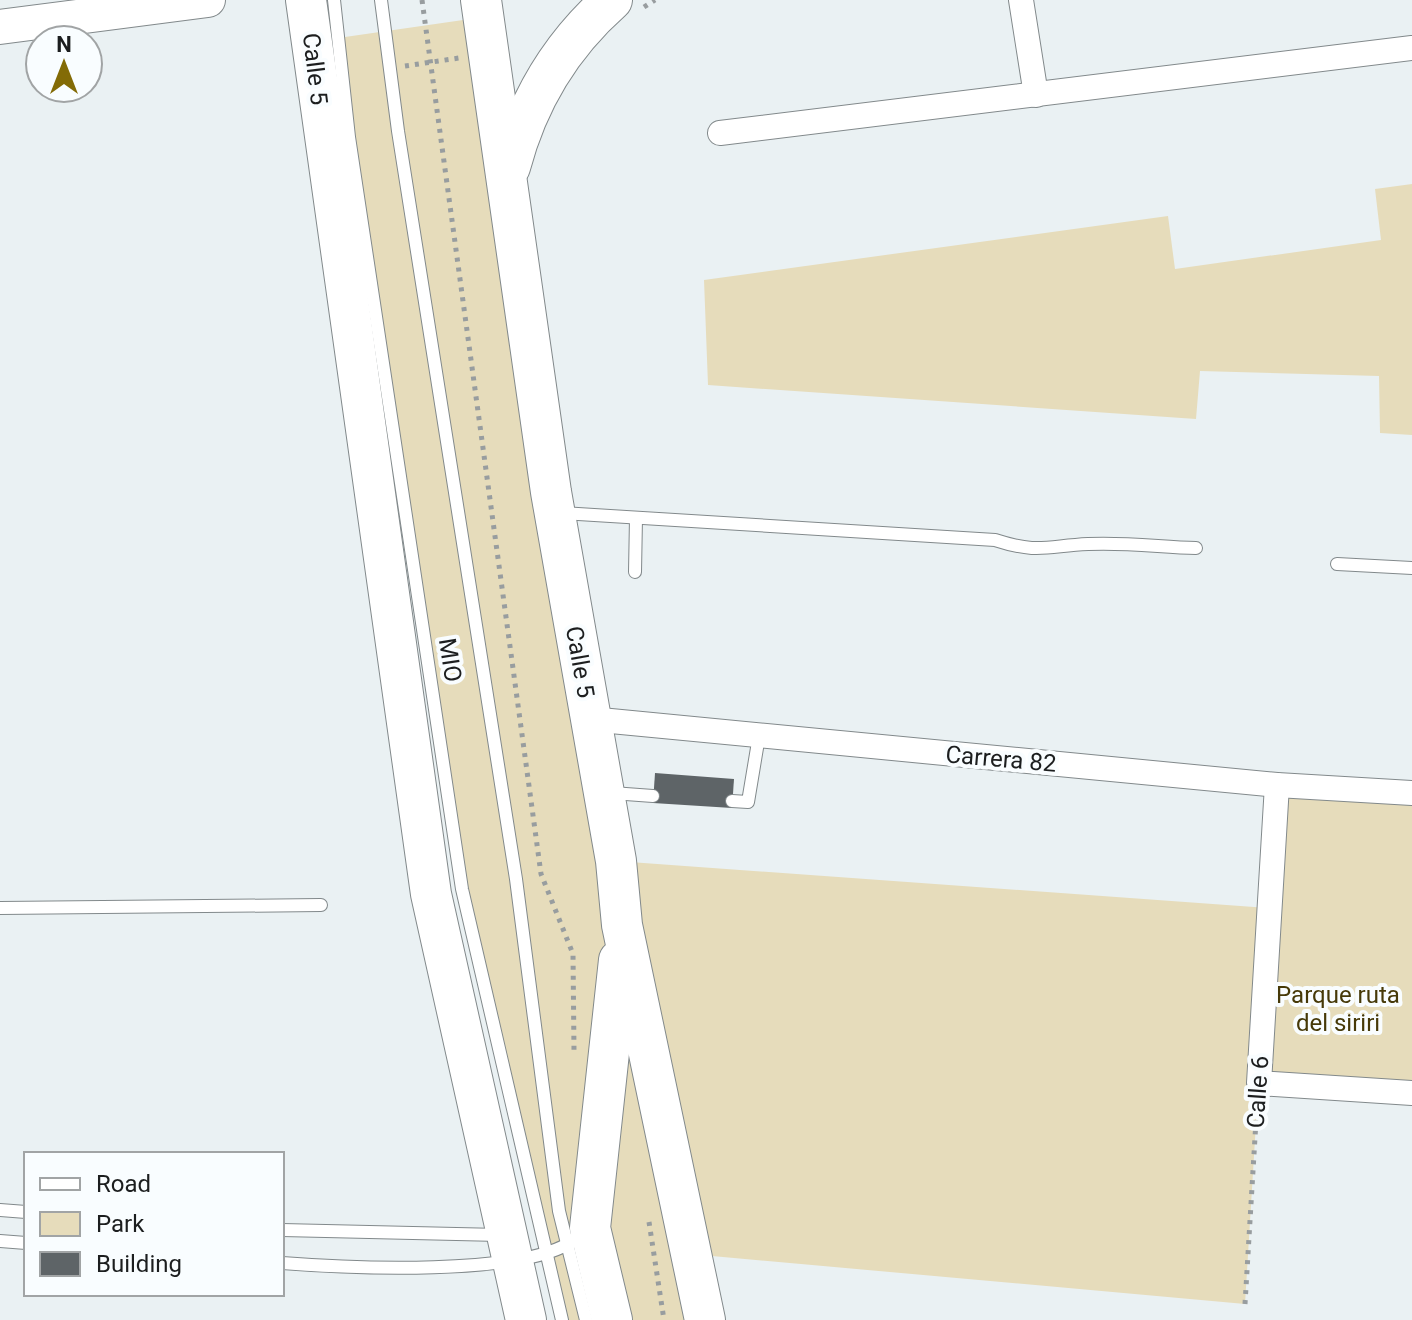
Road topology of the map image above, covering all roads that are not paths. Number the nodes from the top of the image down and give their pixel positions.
1 (208, 0) edge
2 (306, 0) edge
3 (334, 0) edge
4 (381, 0) edge
5 (481, 0) edge
6 (612, 0) edge
7 (1021, 0) edge
8 (0, 27) edge
9 (1412, 48) edge
10 (1036, 95) junction
11 (720, 133) dead end
12 (509, 175) junction
13 (555, 512) junction
14 (636, 518) junction
15 (1196, 548) dead end
16 (1337, 564) dead end
17 (1412, 568) edge
18 (635, 572) dead end
19 (590, 719) junction
20 (759, 736) junction
21 (1277, 785) junction
22 (605, 793) junction
23 (1412, 793) edge
24 (653, 796) dead end
25 (732, 801) dead end
26 (321, 905) dead end
27 (0, 908) edge
28 (622, 925) junction
29 (1412, 1093) edge
30 (0, 1210) edge
31 (24, 1212) edge
32 (284, 1230) edge
33 (579, 1236) junction
34 (0, 1241) edge
35 (24, 1243) edge
36 (522, 1251) junction
37 (284, 1263) edge
38 (526, 1320) edge
39 (562, 1320) edge
40 (586, 1320) edge
41 (612, 1320) edge
42 (705, 1320) edge

1 - 8 street
2 - 36 main road, Calle 5
3 - 36 lane, MIO
4 - 33 lane, MIO
5 - 12 main road, Calle 5
6 - 12 main road
7 - 10 street
9 - 10 street
10 - 11 street
12 - 13 main road, Calle 5
13 - 14 lane
13 - 19 main road, Calle 5
14 - 15 lane
14 - 18 lane
16 - 17 lane
19 - 20 street, Carrera 82
19 - 22 main road, Calle 5
20 - 21 street, Carrera 82
20 - 25 lane
21 - 23 street, Carrera 82
21 - 29 street, Calle 6
22 - 24 lane
22 - 28 main road, Calle 5
26 - 27 lane
28 - 33 main road
28 - 42 main road, Calle 5
30 - 31 lane
32 - 36 lane
33 - 36 lane
33 - 40 lane, MIO
33 - 41 main road
34 - 35 lane
36 - 37 lane
36 - 38 main road, Calle 5
36 - 39 lane, MIO

